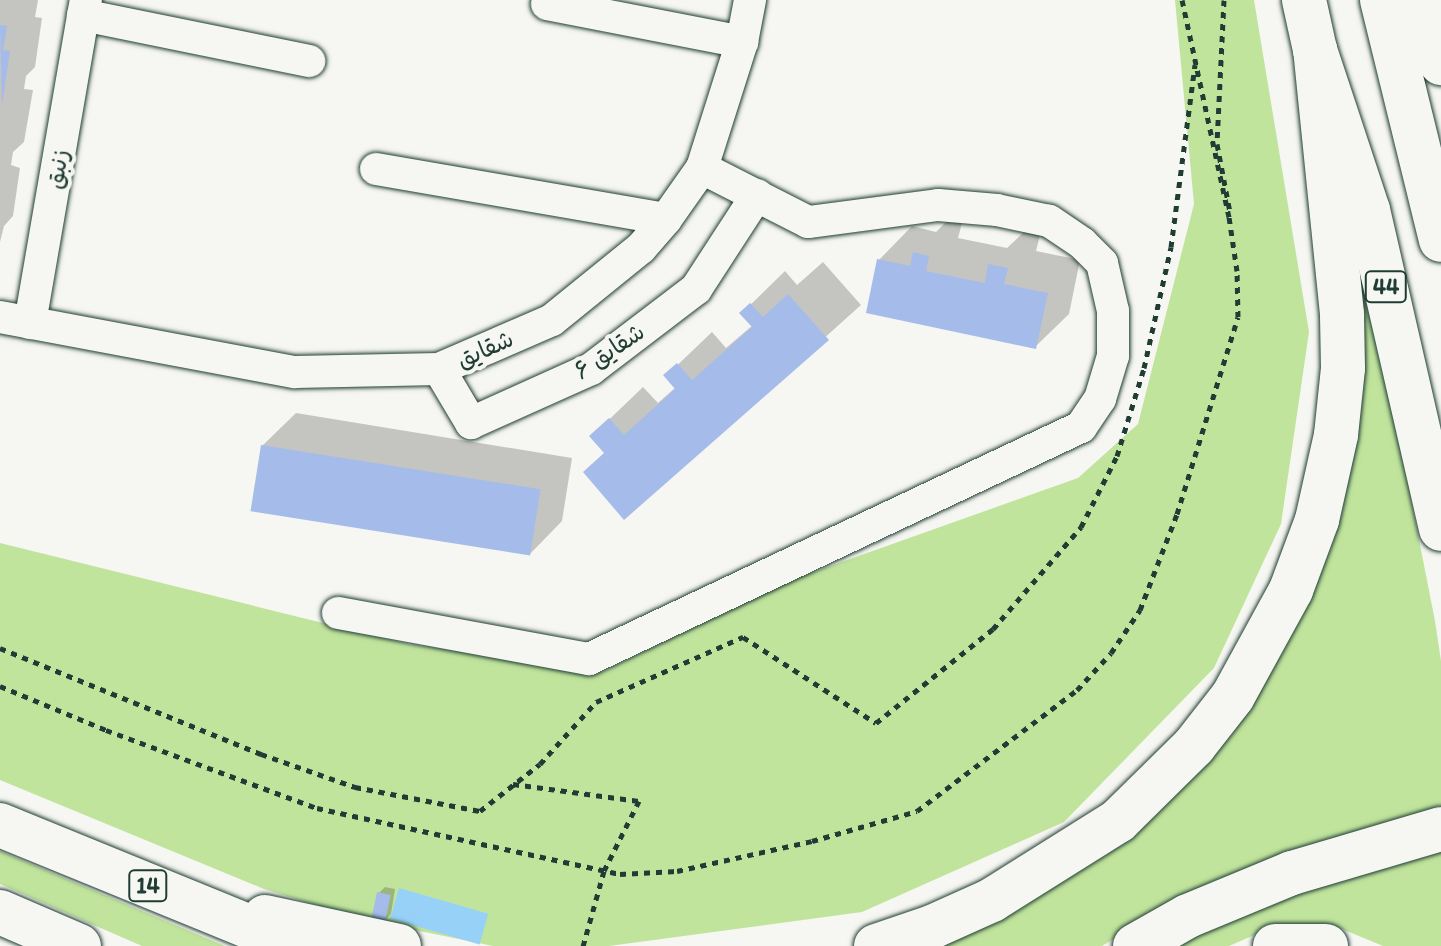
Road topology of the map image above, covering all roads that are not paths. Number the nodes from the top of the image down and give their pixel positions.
1 (750, 0) edge
2 (1304, 0) edge
3 (1382, 0) edge
4 (1422, 0) edge
5 (547, 4) dead end
6 (84, 8) edge
7 (670, 14) edge
8 (742, 42) junction
9 (1315, 50) junction
10 (309, 61) dead end
11 (1441, 63) edge
12 (702, 168) junction
13 (376, 169) dead end
14 (757, 195) junction
15 (666, 219) junction
16 (1441, 240) edge
17 (15, 320) edge
18 (439, 369) junction
19 (1441, 529) edge
20 (338, 613) dead end
21 (0, 825) edge
22 (1441, 829) edge
23 (183, 901) junction
24 (0, 912) edge
25 (79, 946) edge
26 (297, 946) edge
27 (399, 946) edge
28 (876, 946) edge
29 (1135, 946) edge
30 (1275, 946) edge
31 (1326, 946) edge

1 - 8 street, شقایق
2 - 9 highway, 44
3 - 16 highway
4 - 11 highway
5 - 7 street
6 - 10 street, زنبق
6 - 17 street, زنبق
7 - 8 street
8 - 12 street, شقایق
9 - 19 highway, 44
9 - 28 highway
12 - 14 street
12 - 15 street, شقایق
13 - 15 street
14 - 18 street, شقایق ۶
14 - 20 street
15 - 18 street, شقایق
17 - 18 street, شقایق
21 - 23 highway, 14
22 - 29 highway
23 - 26 highway, 14
23 - 27 highway
24 - 25 highway
30 - 31 highway

